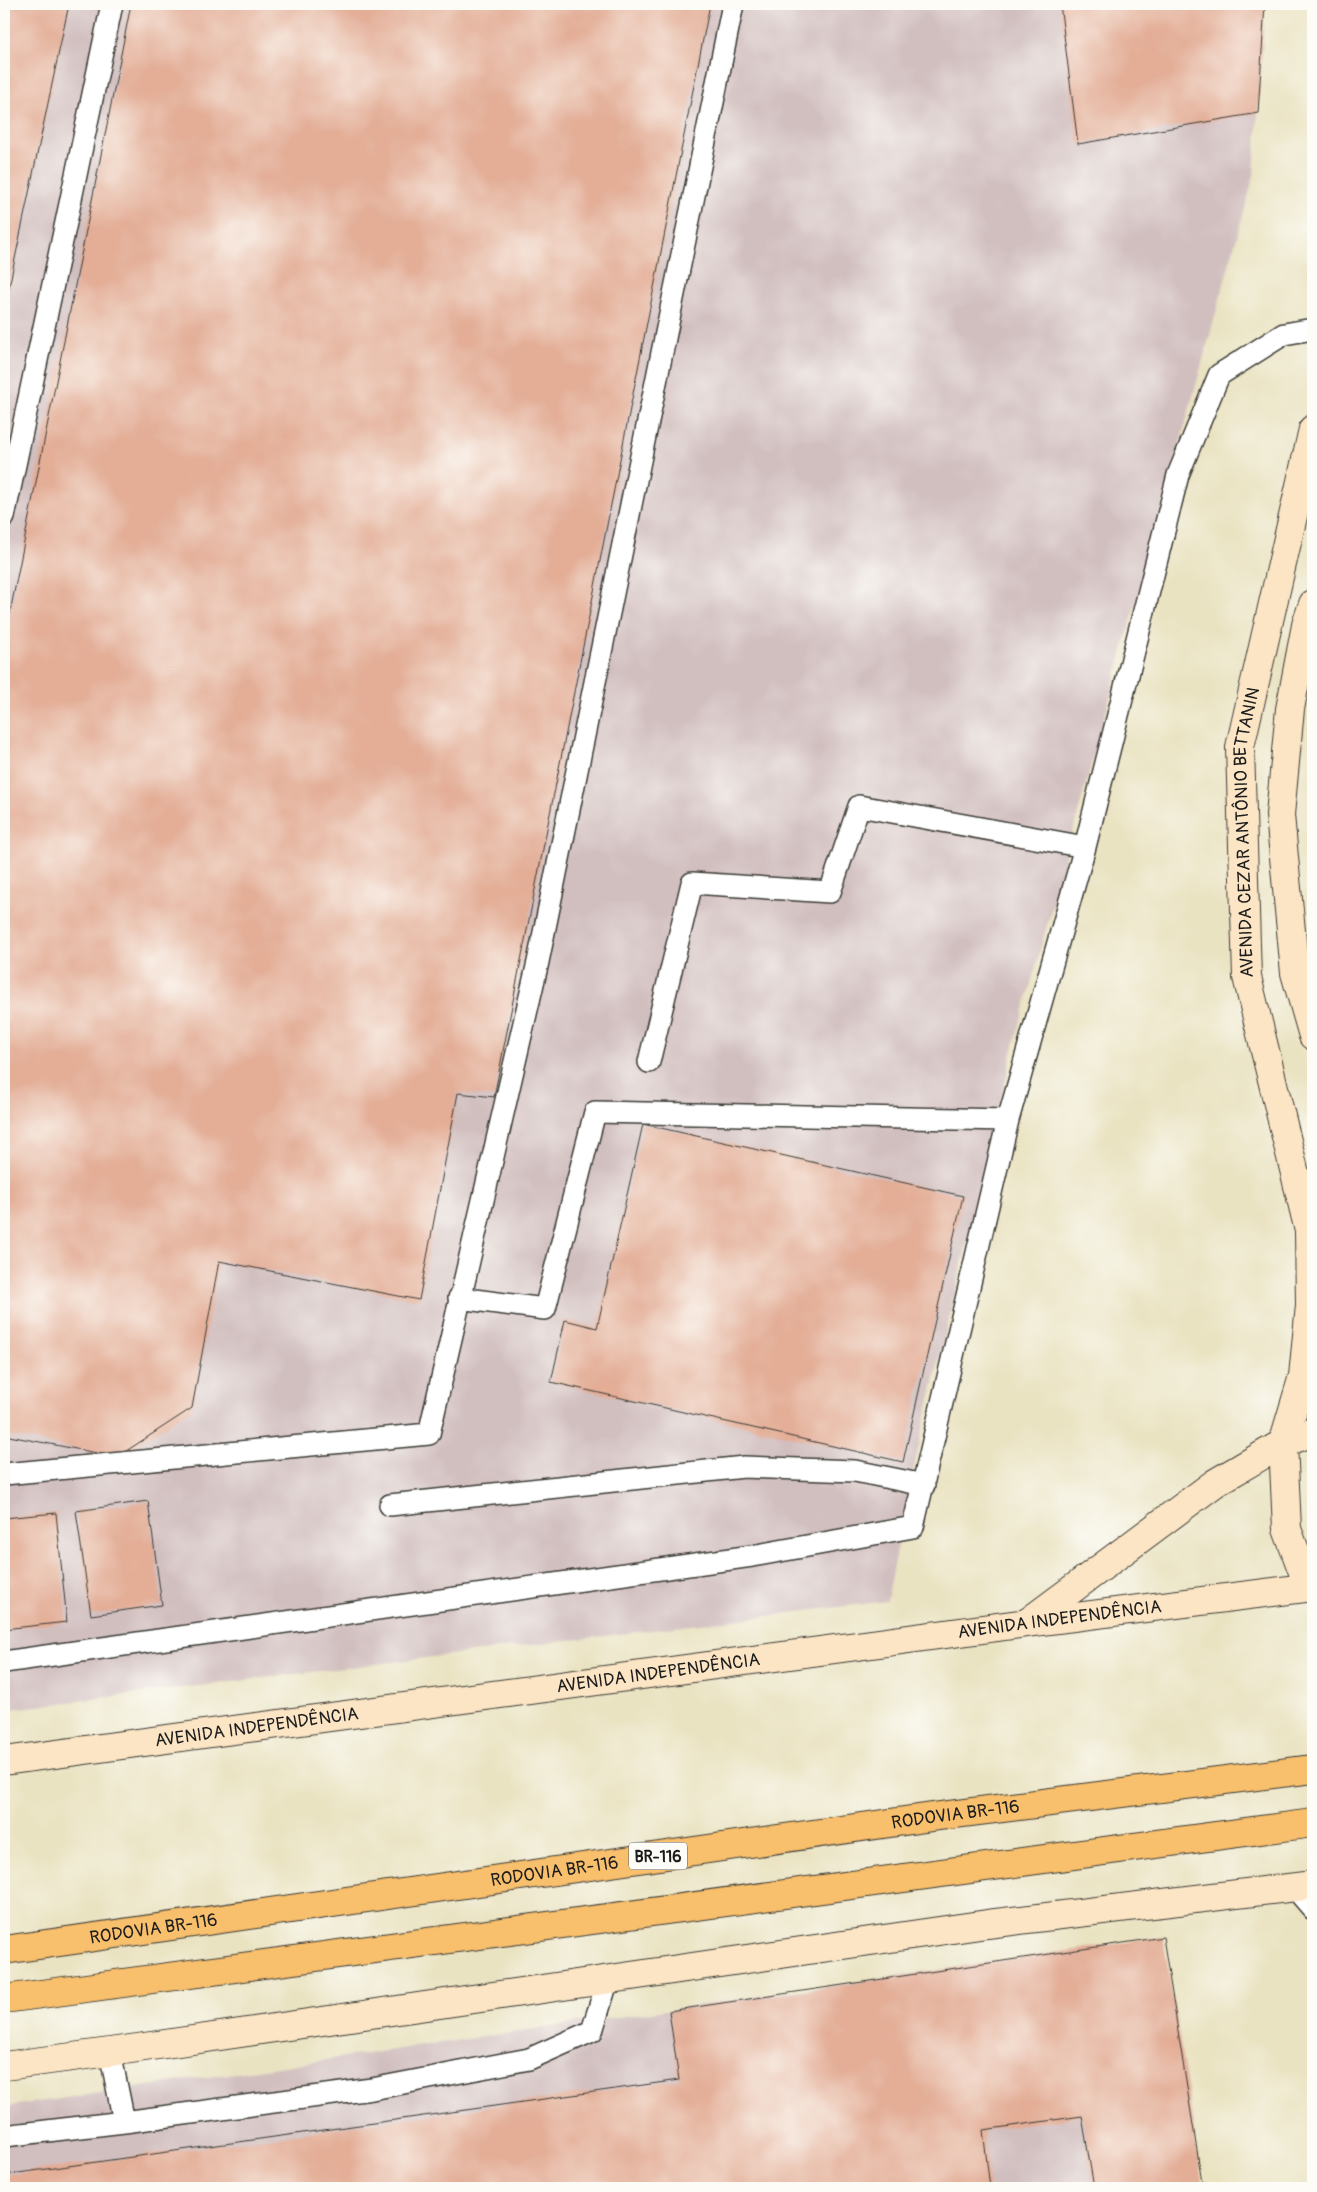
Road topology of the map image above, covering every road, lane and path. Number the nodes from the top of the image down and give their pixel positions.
1 (112, 4) edge
2 (733, 4) edge
3 (1313, 329) edge
4 (1313, 428) edge
5 (4, 517) edge
6 (1313, 604) edge
7 (1085, 847) junction
8 (1313, 1036) edge
9 (649, 1062) dead end
10 (1008, 1120) junction
11 (459, 1298) junction
12 (1313, 1432) edge
13 (1283, 1443) junction
14 (4, 1474) edge
15 (924, 1485) junction
16 (390, 1505) dead end
17 (1311, 1587) edge
18 (1027, 1623) junction
19 (4, 1662) edge
20 (4, 1761) edge
21 (1313, 1768) edge
22 (1313, 1823) edge
23 (1304, 1886) edge
24 (1313, 1909) edge
25 (4, 1950) edge
26 (608, 1979) junction
27 (4, 1999) edge
28 (110, 2052) junction
29 (4, 2066) edge
30 (124, 2122) junction
31 (4, 2136) edge

1 - 5 lane
2 - 11 lane
3 - 7 lane
4 - 13 main road, AVENIDA CEZAR ANTÔNIO BETTANIN
6 - 8 main road, AVENIDA CEZAR ANTÔNIO BETTANIN
7 - 9 lane
7 - 10 lane
10 - 11 lane
10 - 15 lane
11 - 14 lane
12 - 13 main road
13 - 17 main road, AVENIDA CEZAR ANTÔNIO BETTANIN
13 - 18 main road
15 - 16 lane
15 - 19 lane
17 - 18 main road, AVENIDA INDEPENDÊNCIA
18 - 20 main road, AVENIDA INDEPENDÊNCIA
21 - 25 highway, RODOVIA BR-116 / BR-116
22 - 27 highway
23 - 24 lane
23 - 26 main road
26 - 28 main road
26 - 30 lane
28 - 29 main road
28 - 30 lane
30 - 31 lane

